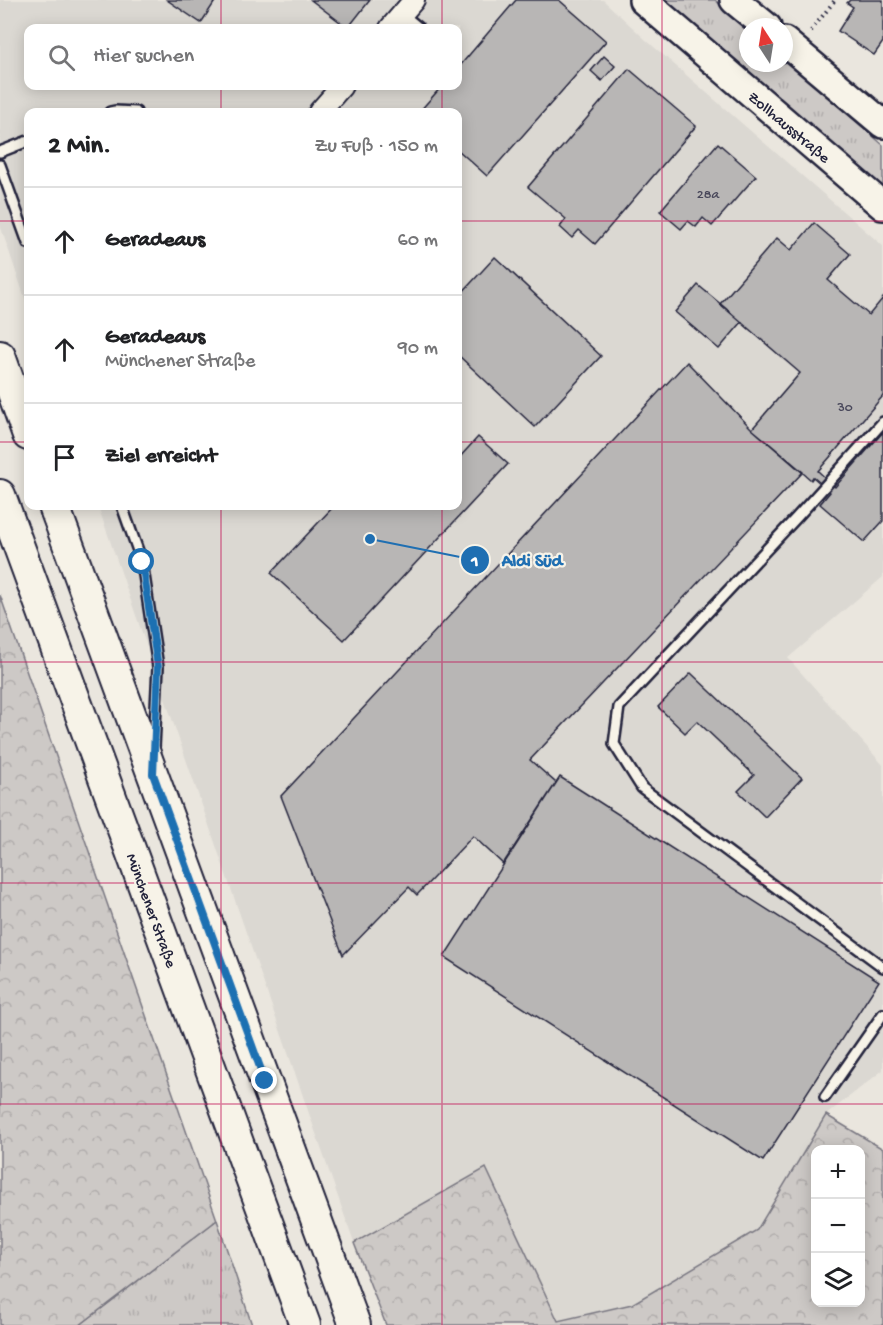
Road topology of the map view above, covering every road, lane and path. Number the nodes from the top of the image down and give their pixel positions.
1 (643, 0) edge
2 (734, 0) edge
3 (835, 0) edge
4 (402, 14) edge
5 (756, 18) edge
6 (414, 24) edge
7 (793, 42) edge
8 (793, 49) edge
9 (338, 90) edge
10 (323, 108) edge
11 (883, 124) edge
12 (24, 143) edge
13 (0, 152) edge
14 (0, 165) edge
15 (883, 206) edge
16 (24, 232) edge
17 (0, 356) edge
18 (883, 422) edge
19 (24, 424) edge
20 (0, 495) edge
21 (55, 510) edge
22 (123, 510) edge
23 (13, 560) dead end
24 (33, 587) junction
25 (153, 774) junction
26 (883, 967) edge
27 (883, 1014) edge
28 (825, 1097) dead end
29 (305, 1325) edge
30 (355, 1325) edge

1 - 15 main road, Zollhausstraße
2 - 5 main road
3 - 7 path
4 - 6 lane
8 - 11 main road
9 - 10 street
12 - 13 lane
14 - 16 lane
17 - 19 main road
18 - 26 lane
20 - 24 main road, Münchener Straße
21 - 25 main road
22 - 25 lane
23 - 24 lane
24 - 29 main road, Münchener Straße
25 - 30 main road
27 - 28 lane

